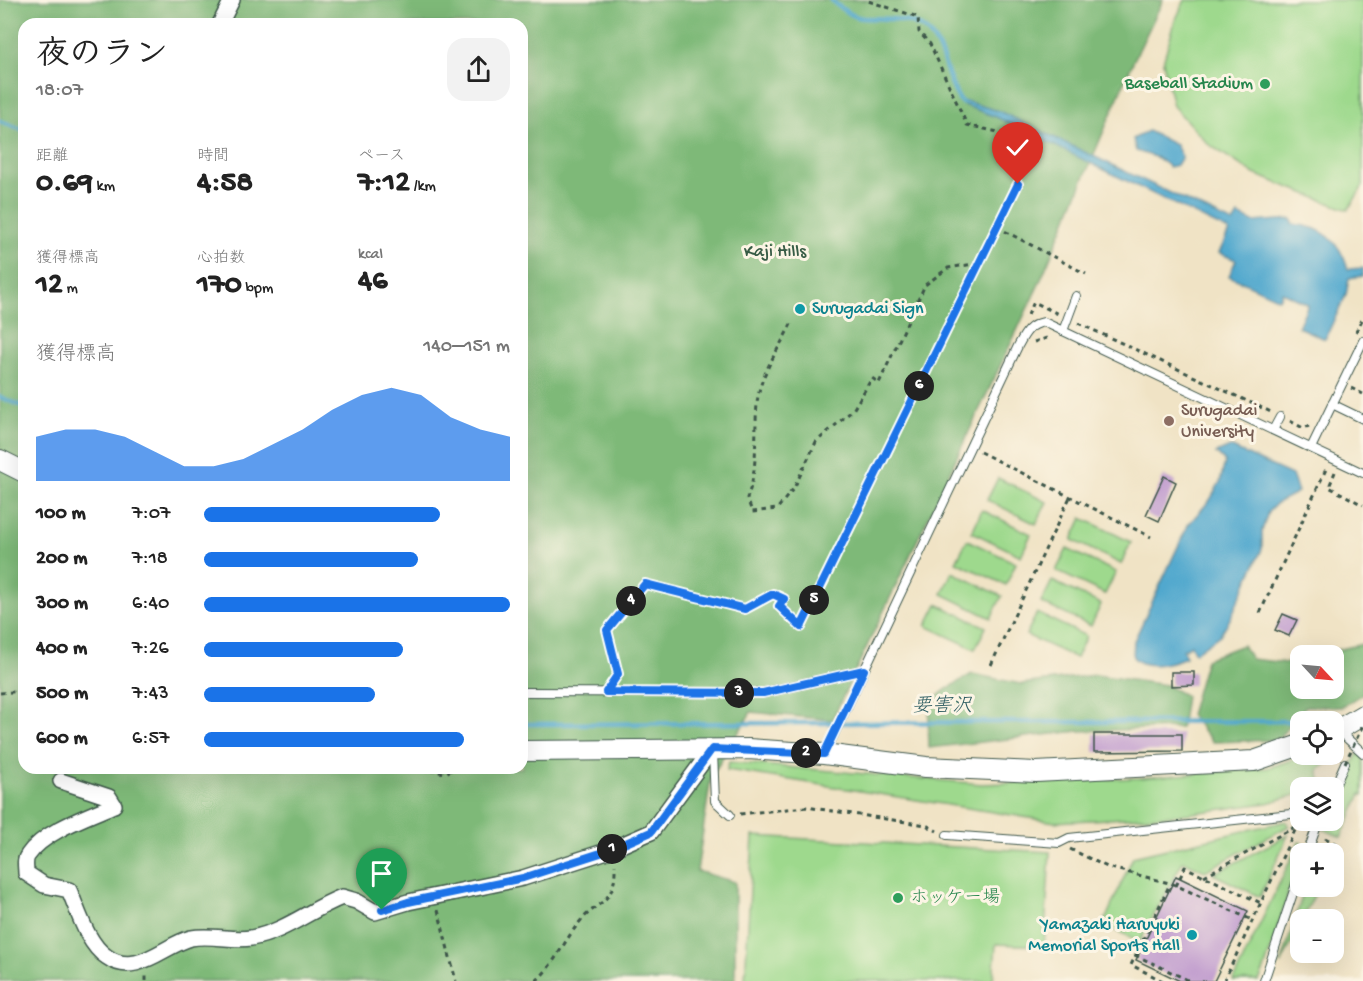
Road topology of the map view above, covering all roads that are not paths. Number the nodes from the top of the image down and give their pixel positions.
1 (232, 0) edge
2 (223, 18) edge
3 (1076, 296) dead end
4 (1063, 331) junction
5 (1363, 341) edge
6 (1332, 404) junction
7 (1280, 417) road end
8 (1363, 419) edge
9 (1273, 430) junction
10 (1311, 448) junction
11 (0, 460) edge
12 (18, 469) edge
13 (1363, 474) edge
14 (864, 670) junction
15 (528, 692) edge
16 (1363, 715) edge
17 (1344, 726) edge
18 (1344, 735) edge
19 (712, 749) junction
20 (1290, 749) edge
21 (528, 751) edge
22 (1363, 753) edge
23 (824, 754) junction
24 (1345, 763) road end
25 (1339, 777) edge
26 (61, 781) dead end
27 (1290, 814) edge
28 (730, 815) road end
29 (947, 835) road end
30 (1292, 897) edge
31 (1264, 981) edge

1 - 2 street
3 - 4 lane
4 - 9 lane
4 - 14 lane
5 - 6 lane
6 - 8 lane
6 - 10 lane
7 - 9 lane
9 - 10 lane
10 - 13 lane
11 - 12 street
14 - 15 lane
14 - 23 lane
16 - 17 street
18 - 22 lane
19 - 21 street
19 - 23 street
19 - 26 street
19 - 28 lane
20 - 23 street
24 - 25 lane
27 - 29 lane
30 - 31 lane

